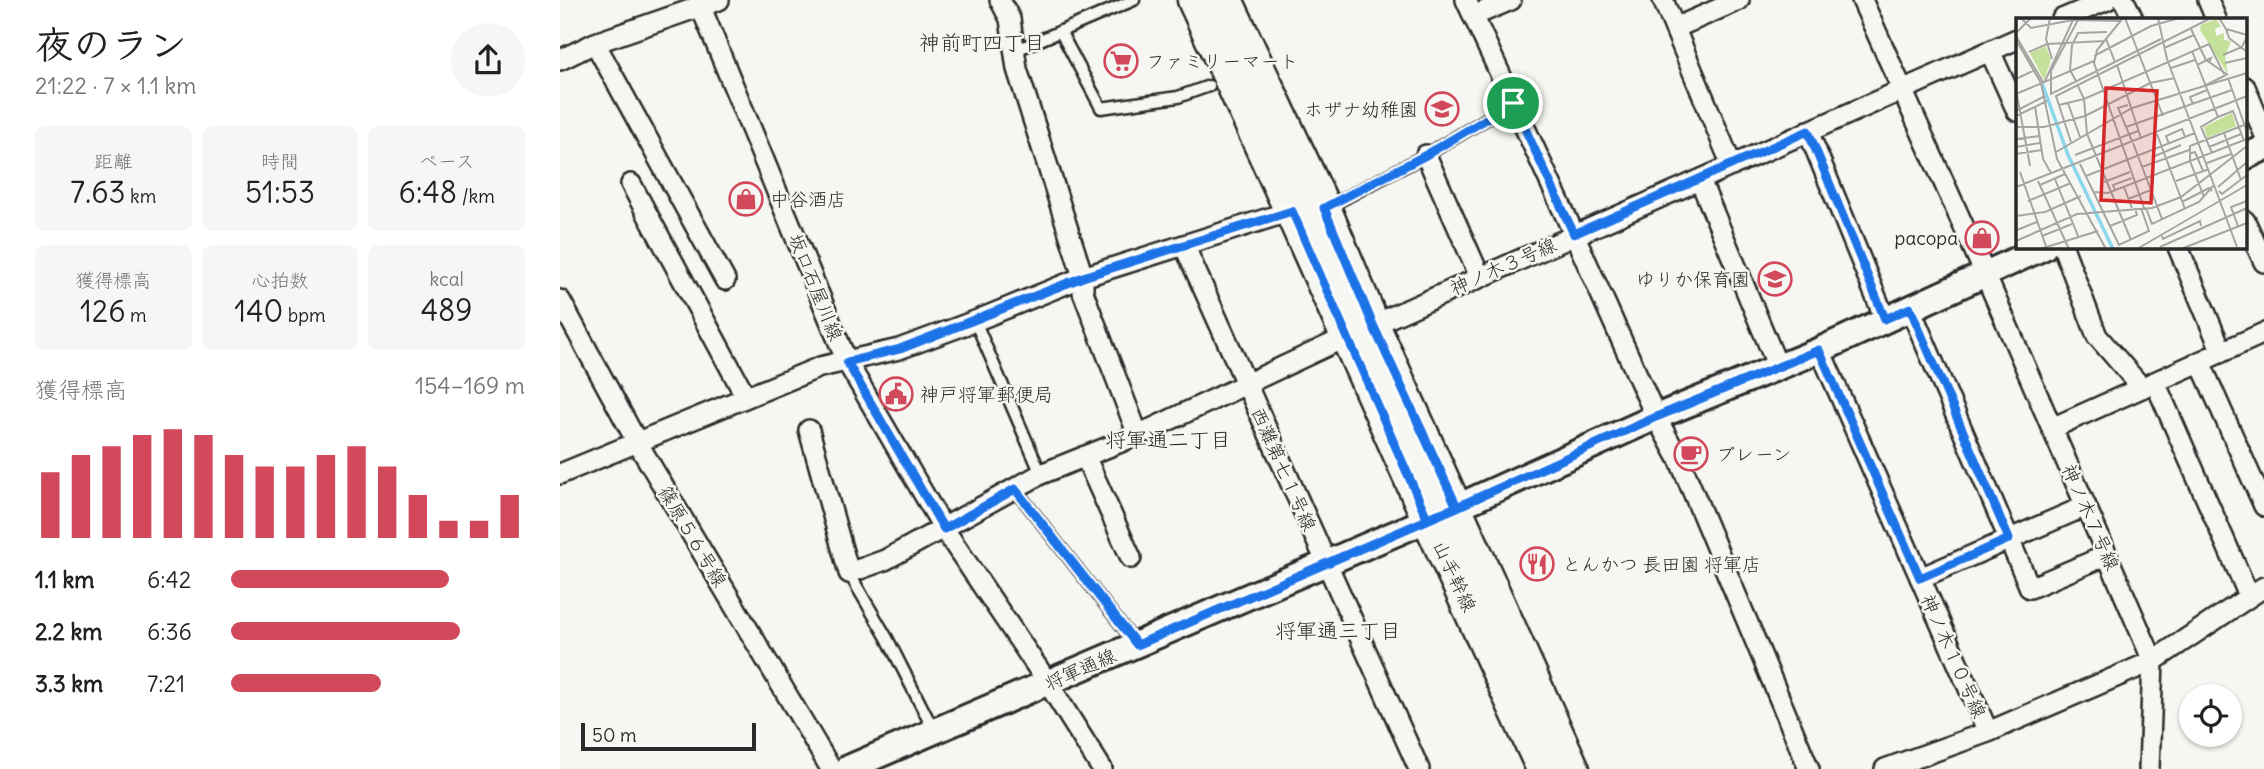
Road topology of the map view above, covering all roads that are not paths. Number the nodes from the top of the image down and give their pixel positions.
1 (1000, 0) edge
2 (1134, 0) edge
3 (1194, 0) edge
4 (1226, 0) edge
5 (1511, 0) edge
6 (1663, 0) edge
7 (1739, 0) edge
8 (1862, 0) edge
9 (2107, 0) edge
10 (2124, 0) edge
11 (2208, 0) edge
12 (706, 2) edge
13 (1469, 8) edge
14 (2069, 18) edge
15 (2133, 18) edge
16 (2216, 18) edge
17 (1675, 28) junction
18 (1060, 31) junction
19 (2016, 39) edge
20 (595, 43) junction
21 (1014, 51) junction
22 (1990, 51) junction
23 (560, 61) edge
24 (1209, 86) dead end
25 (1902, 89) junction
26 (2246, 89) edge
27 (1513, 103) junction
28 (2016, 109) edge
29 (1808, 131) junction
30 (2264, 133) edge
31 (2264, 148) edge
32 (1426, 155) junction
33 (2246, 157) edge
34 (1732, 166) junction
35 (1700, 180) junction
36 (631, 184) dead end
37 (1324, 208) junction
38 (1292, 211) junction
39 (2246, 223) edge
40 (1574, 234) junction
41 (1184, 245) junction
42 (2042, 248) edge
43 (2063, 248) edge
44 (2178, 248) edge
45 (2264, 262) edge
46 (1985, 274) junction
47 (1083, 277) junction
48 (1480, 277) junction
49 (725, 280) dead end
50 (560, 300) edge
51 (1910, 308) junction
52 (1885, 319) junction
53 (975, 321) junction
54 (1360, 331) junction
55 (2264, 333) edge
56 (1819, 350) junction
57 (2222, 352) junction
58 (847, 362) junction
59 (2200, 362) junction
60 (1778, 367) junction
61 (1246, 384) junction
62 (2149, 385) junction
63 (746, 397) junction
64 (1656, 417) junction
65 (2052, 428) junction
66 (809, 430) dead end
67 (1138, 435) junction
68 (637, 442) junction
69 (1085, 456) junction
70 (560, 474) edge
71 (1041, 474) junction
72 (1015, 489) junction
73 (2086, 506) junction
74 (2264, 506) edge
75 (1457, 507) junction
76 (1427, 518) junction
77 (944, 529) junction
78 (2009, 539) junction
79 (2107, 555) junction
80 (1131, 558) dead end
81 (1326, 562) junction
82 (849, 573) junction
83 (1920, 578) junction
84 (2256, 592) edge
85 (1137, 645) junction
86 (2153, 661) junction
87 (1048, 683) junction
88 (934, 732) junction
89 (1988, 732) junction
90 (831, 769) edge
91 (846, 769) edge
92 (1102, 769) edge
93 (1419, 769) edge
94 (1543, 769) edge
95 (1573, 769) edge
96 (1809, 769) edge
97 (1885, 769) edge
98 (2149, 769) edge

1 - 21 street
2 - 18 lane
3 - 38 main road, 山手幹線
4 - 37 main road, 山手幹線
5 - 13 street
6 - 17 street
7 - 17 street
8 - 25 street, 神ノ木７号線
9 - 14 street
10 - 15 street
11 - 16 street
12 - 20 street
12 - 58 street, 坂口石屋川線
13 - 27 street
17 - 34 street
18 - 21 lane
18 - 24 lane
19 - 22 street, 神ノ木３号線
20 - 23 street
20 - 49 street
21 - 47 street
22 - 25 street, 神ノ木３号線
22 - 28 street
25 - 29 street, 神ノ木３号線
25 - 46 street, 神ノ木７号線
26 - 30 street
27 - 32 lane
27 - 40 street
29 - 34 street, 神ノ木３号線
29 - 52 street
31 - 33 street
32 - 37 lane
32 - 48 street
34 - 35 street, 神ノ木３号線
35 - 40 street, 神ノ木３号線
35 - 60 street
36 - 63 street
37 - 54 main road, 山手幹線
38 - 41 street
38 - 54 main road, 山手幹線
39 - 45 street
40 - 48 street, 神ノ木３号線
40 - 64 street
41 - 47 street
41 - 61 street, 西灘第七１号線
42 - 46 street, 将軍通線
43 - 62 street
44 - 57 street
46 - 51 street, 将軍通線
46 - 65 street, 神ノ木７号線
47 - 53 street
47 - 67 street
48 - 54 street, 神ノ木３号線
50 - 68 street, 篠原５６号線
51 - 52 street, 将軍通線
51 - 78 street
52 - 56 street, 将軍通線
53 - 58 street
53 - 71 lane
54 - 61 street, 神ノ木３号線
54 - 75 main road, 山手幹線
54 - 76 main road, 山手幹線
55 - 57 street
56 - 60 street, 将軍通線
56 - 83 street, 神ノ木１０号線
57 - 59 street
58 - 63 street
58 - 77 street, 坂口石屋川線
59 - 62 street
59 - 74 street
60 - 64 street, 将軍通線
61 - 67 street, 神ノ木３号線
61 - 81 street, 西灘第七１号線
62 - 65 street
62 - 84 street
63 - 68 street
64 - 75 street, 将軍通線
64 - 96 street
65 - 73 street, 神ノ木７号線
66 - 82 street
67 - 69 street, 神ノ木３号線
68 - 70 street
68 - 90 street, 篠原５６号線
69 - 71 street, 神ノ木３号線
69 - 80 street
71 - 72 street, 神ノ木３号線
72 - 77 street, 神ノ木３号線
72 - 85 lane
73 - 78 street
73 - 79 street, 神ノ木７号線
75 - 76 street, 将軍通線
75 - 95 main road, 山手幹線
76 - 81 street, 将軍通線
76 - 94 main road, 山手幹線
77 - 82 street, 神ノ木３号線
77 - 87 street, 坂口石屋川線
78 - 79 street
78 - 83 street
79 - 86 street, 神ノ木７号線
81 - 85 street, 将軍通線
81 - 93 street, 西灘第七１号線
82 - 88 lane
83 - 89 street, 神ノ木１０号線
84 - 86 street
85 - 87 street, 将軍通線
86 - 89 street
86 - 98 street, 神ノ木７号線
87 - 88 street, 将軍通線
87 - 92 street, 坂口石屋川線
88 - 91 street, 将軍通線
89 - 97 street

